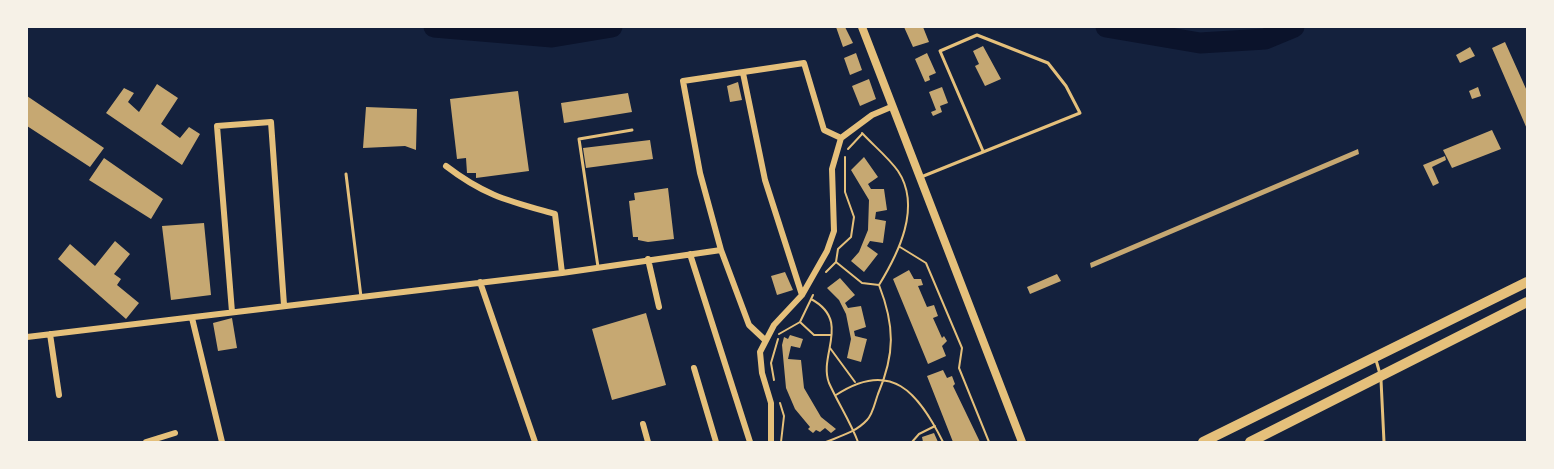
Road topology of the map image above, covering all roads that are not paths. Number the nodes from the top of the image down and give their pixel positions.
1 (862, 27) edge
2 (743, 73) junction
3 (891, 107) junction
4 (632, 130) dead end
5 (841, 138) junction
6 (983, 151) junction
7 (446, 166) dead end
8 (346, 174) dead end
9 (919, 177) junction
10 (721, 250) junction
11 (690, 254) junction
12 (648, 259) junction
13 (598, 267) junction
14 (562, 273) junction
15 (480, 282) junction
16 (1527, 282) edge
17 (802, 295) junction
18 (361, 297) junction
19 (1527, 302) edge
20 (284, 305) junction
21 (659, 307) dead end
22 (232, 312) junction
23 (192, 318) junction
24 (50, 334) junction
25 (27, 337) edge
26 (765, 340) junction
27 (1375, 358) junction
28 (694, 368) dead end
29 (1381, 377) junction
30 (60, 395) dead end
31 (643, 424) dead end
32 (175, 433) dead end
33 (146, 442) edge
34 (222, 442) edge
35 (535, 442) edge
36 (648, 442) edge
37 (716, 442) edge
38 (750, 442) edge
39 (771, 442) edge
40 (1022, 442) edge
41 (1203, 442) edge
42 (1250, 442) edge
43 (1384, 442) edge

1 - 3 street
2 - 5 street
2 - 10 street
2 - 17 street
3 - 5 street
3 - 9 street
4 - 13 lane
5 - 17 street
6 - 6 lane
6 - 9 lane
7 - 14 street
8 - 18 lane
9 - 40 street
10 - 11 street
10 - 26 street
11 - 12 street
11 - 38 street
12 - 13 street
12 - 21 street
13 - 14 street
14 - 15 street
15 - 18 street
15 - 35 street
16 - 27 highway
17 - 26 street
18 - 20 street
19 - 29 highway
20 - 22 street
20 - 22 street
22 - 23 street
23 - 24 street
23 - 34 street
24 - 25 street
24 - 30 street
26 - 39 street
27 - 29 lane
27 - 41 highway
28 - 37 street
29 - 42 highway
29 - 43 lane
31 - 36 street
32 - 33 street

